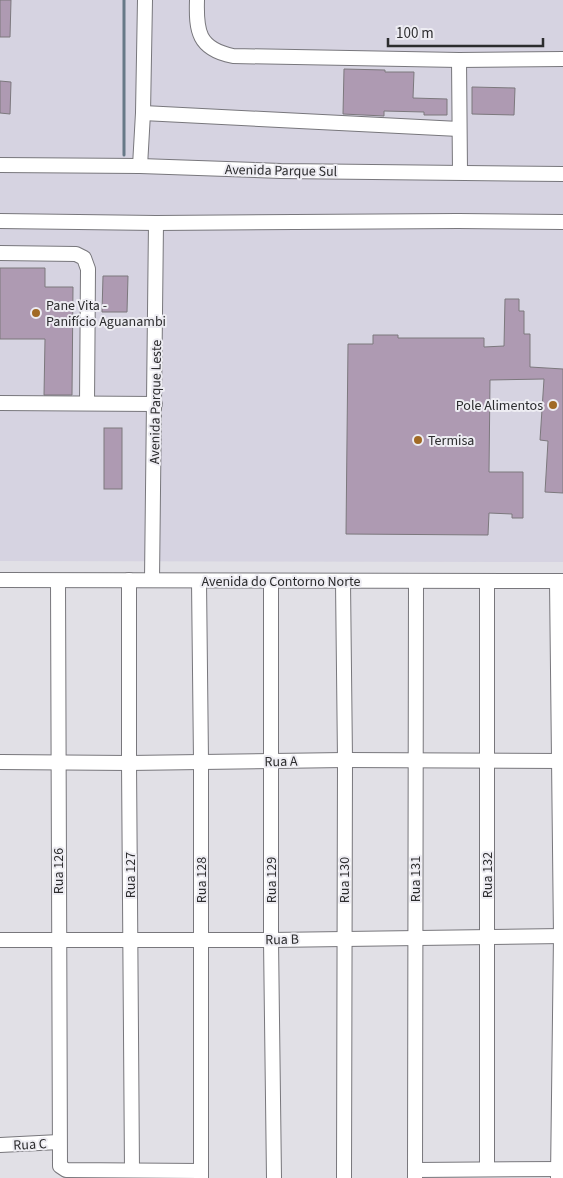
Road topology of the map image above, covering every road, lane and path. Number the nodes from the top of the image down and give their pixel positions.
1 (145, 0) edge
2 (197, 0) edge
3 (563, 59) edge
4 (459, 60) junction
5 (143, 113) junction
6 (459, 128) junction
7 (0, 164) edge
8 (140, 166) junction
9 (460, 172) junction
10 (563, 174) edge
11 (0, 221) edge
12 (563, 222) edge
13 (156, 224) junction
14 (0, 253) edge
15 (0, 403) edge
16 (87, 403) junction
17 (154, 404) junction
18 (0, 580) edge
19 (129, 580) junction
20 (152, 580) junction
21 (58, 581) junction
22 (199, 581) junction
23 (271, 581) junction
24 (416, 581) junction
25 (487, 581) junction
26 (560, 581) edge
27 (343, 582) junction
28 (345, 760) junction
29 (415, 760) junction
30 (271, 761) junction
31 (487, 761) junction
32 (560, 761) edge
33 (0, 762) edge
34 (58, 762) junction
35 (201, 762) junction
36 (129, 763) junction
37 (562, 936) edge
38 (344, 938) junction
39 (416, 938) junction
40 (488, 938) junction
41 (58, 939) junction
42 (0, 940) edge
43 (130, 940) junction
44 (201, 940) junction
45 (271, 940) junction
46 (59, 1142) junction
47 (0, 1145) edge
48 (487, 1169) junction
49 (132, 1170) junction
50 (560, 1172) edge
51 (200, 1174) edge
52 (416, 1174) edge
53 (274, 1178) edge
54 (344, 1178) edge

1 - 5 street
2 - 4 street
3 - 4 street
4 - 6 street
5 - 6 street
5 - 8 street
6 - 9 street
7 - 8 street, Avenida Parque Sul
8 - 9 street, Avenida Parque Sul
9 - 10 street, Avenida Parque Sul
11 - 13 street
12 - 13 street
13 - 17 street, Avenida Parque Leste
14 - 16 street
15 - 16 street
16 - 17 street
17 - 20 street, Avenida Parque Leste
18 - 21 street, Avenida do Contorno Norte
19 - 20 street, Avenida do Contorno Norte
19 - 21 street, Avenida do Contorno Norte
19 - 36 street, Rua 127
20 - 22 street, Avenida do Contorno Norte
21 - 34 street, Rua 126
22 - 23 street, Avenida do Contorno Norte
22 - 35 street, Rua 128
23 - 27 street, Avenida do Contorno Norte
23 - 30 street, Rua 129
24 - 25 street, Avenida do Contorno Norte
24 - 27 street, Avenida do Contorno Norte
24 - 29 street, Rua 131
25 - 26 street, Avenida do Contorno Norte
25 - 31 street, Rua 132
26 - 32 street
27 - 28 street, Rua 130
28 - 29 street, Rua A
28 - 30 street, Rua A
28 - 38 street, Rua 130
29 - 31 street, Rua A
29 - 39 street, Rua 131
30 - 35 street, Rua A
30 - 45 street, Rua 129
31 - 32 street, Rua A
31 - 40 street, Rua 132
32 - 37 street
33 - 34 street, Rua A
34 - 36 street, Rua A
34 - 41 street, Rua 126
35 - 36 street, Rua A
35 - 44 street, Rua 128
36 - 43 street, Rua 127
37 - 40 street, Rua B
37 - 50 street
38 - 39 street, Rua B
38 - 45 street, Rua B
38 - 54 street, Rua 130
39 - 40 street, Rua B
39 - 52 street, Rua 131
40 - 48 street, Rua 132
41 - 42 street, Rua B
41 - 43 street, Rua B
41 - 46 street, Rua 126
43 - 44 street, Rua B
43 - 49 street, Rua 127
44 - 45 street, Rua B
44 - 51 street, Rua 128
45 - 53 street, Rua 129
46 - 47 street, Rua C
46 - 49 street, Rua 126
48 - 50 street
48 - 52 street
49 - 51 street

